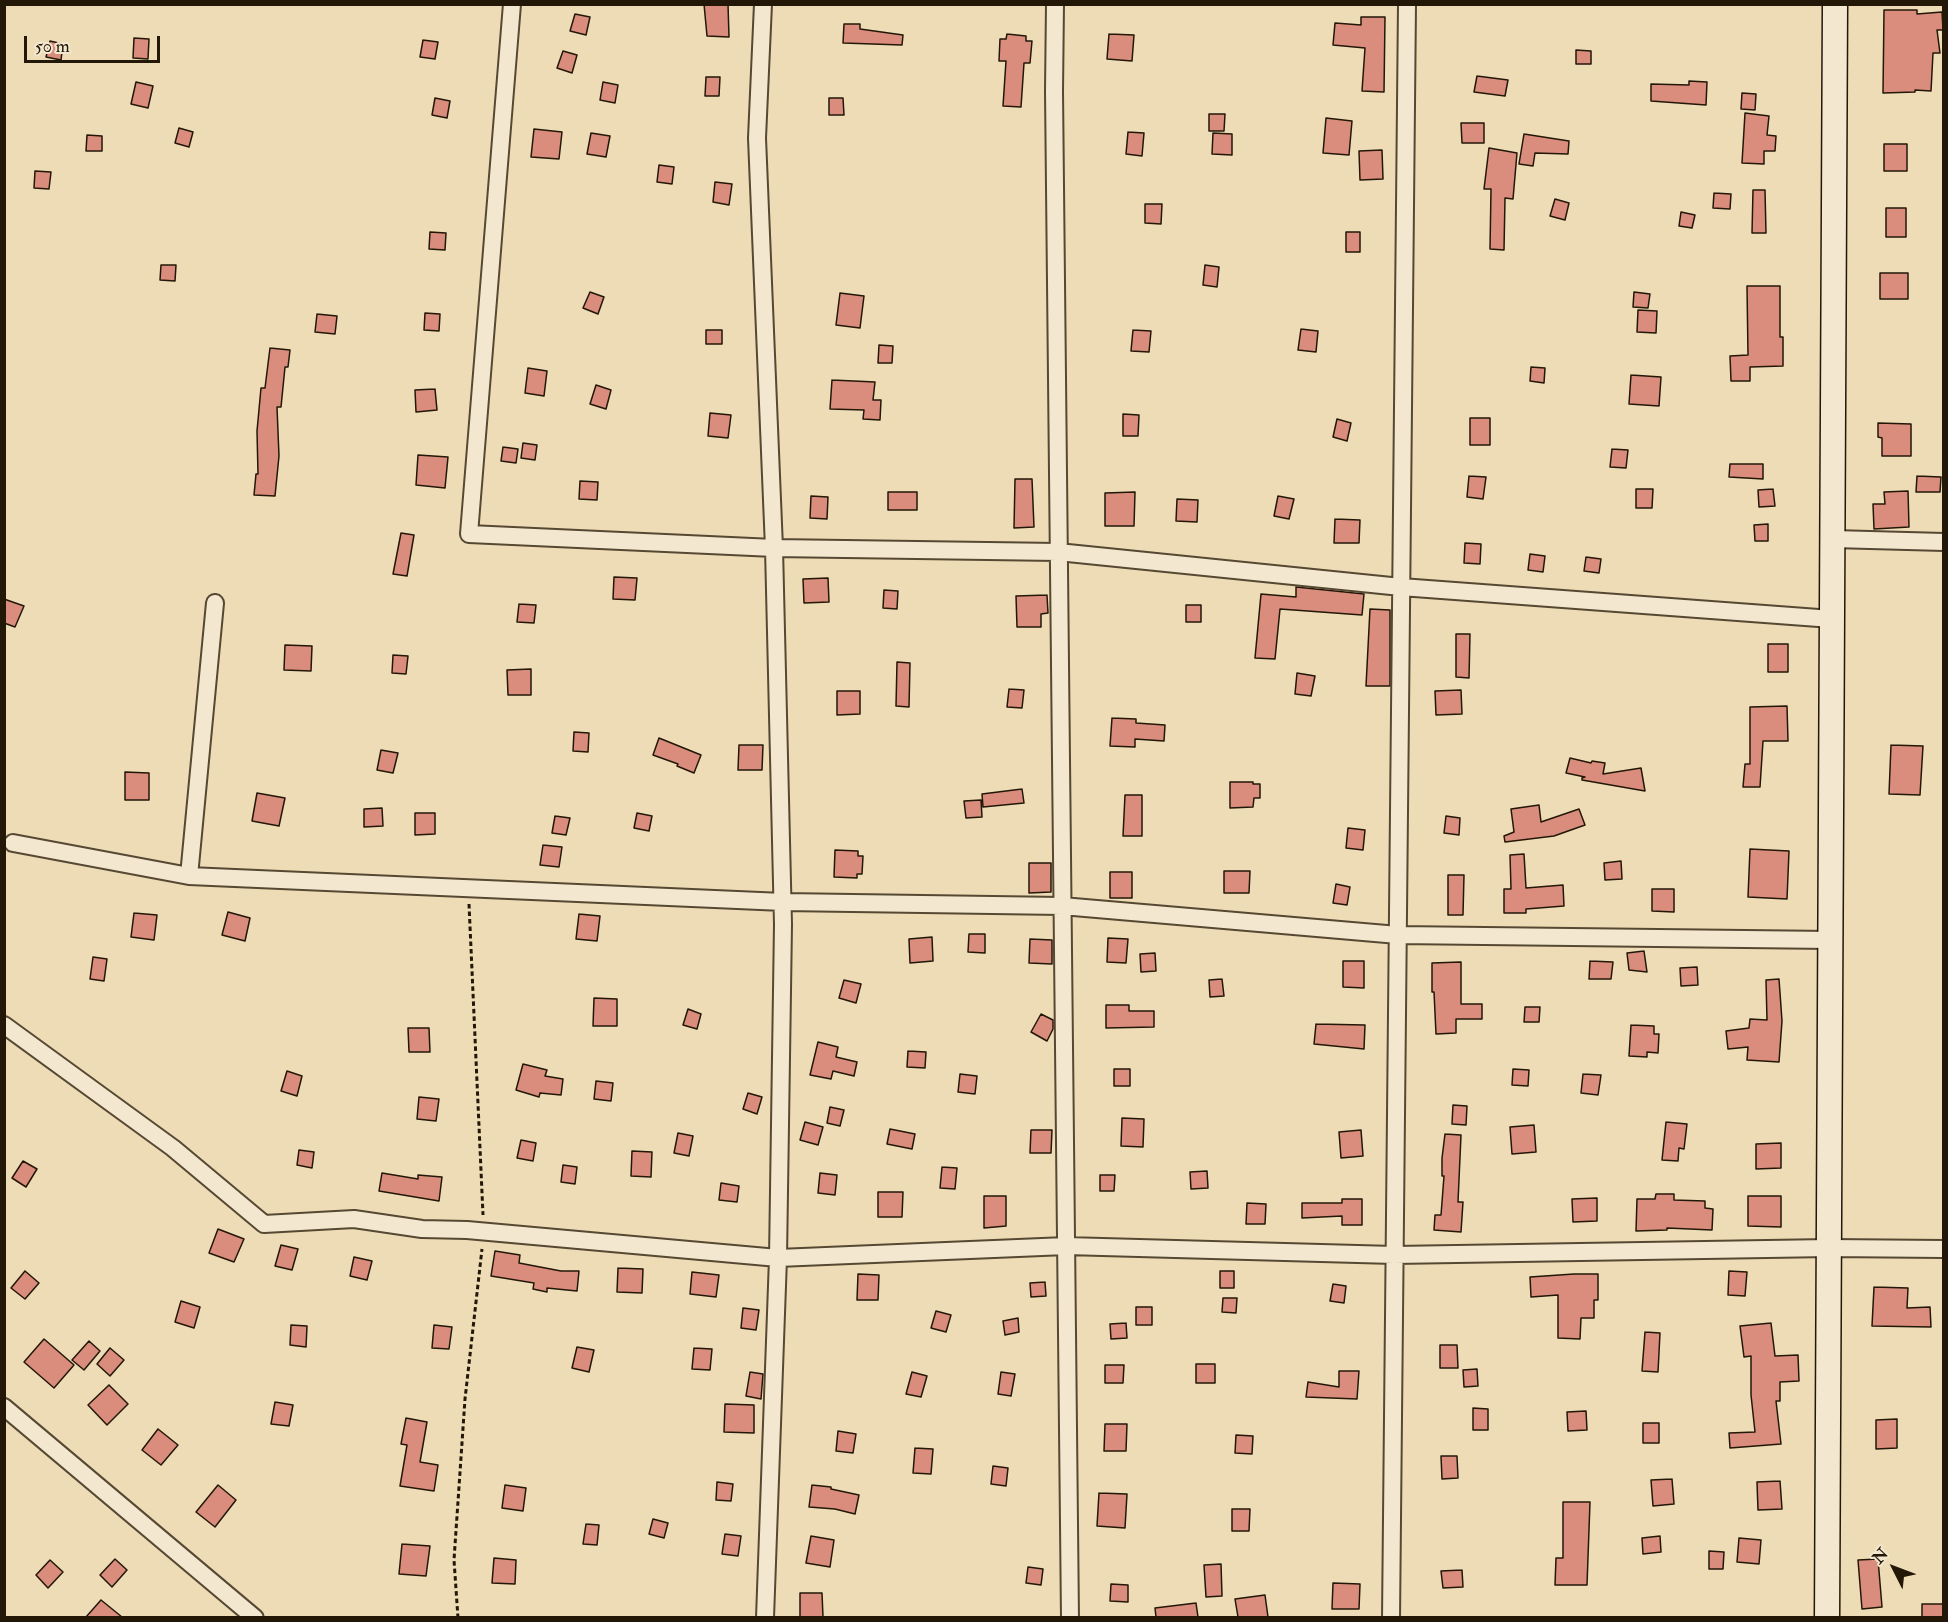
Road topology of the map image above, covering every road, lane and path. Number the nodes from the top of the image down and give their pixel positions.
1 (512, 4) edge
2 (763, 4) edge
3 (1055, 4) edge
4 (1407, 4) edge
5 (1835, 4) edge
6 (1833, 539) junction
7 (1944, 542) edge
8 (774, 548) junction
9 (1059, 552) junction
10 (1401, 587) junction
11 (214, 603) dead end
12 (1832, 619) junction
13 (13, 843) dead end
14 (189, 876) junction
15 (468, 889) junction
16 (783, 902) junction
17 (1062, 906) junction
18 (1398, 935) junction
19 (1831, 940) junction
20 (4, 1025) edge
21 (484, 1232) junction
22 (1066, 1246) junction
23 (1829, 1248) junction
24 (1944, 1249) edge
25 (1395, 1255) junction
26 (778, 1258) junction
27 (4, 1407) edge
28 (255, 1617) edge
29 (458, 1617) edge
30 (765, 1617) edge
31 (1070, 1617) edge
32 (1391, 1617) edge
33 (1827, 1617) edge

1 - 8 street
2 - 8 street
3 - 9 street
4 - 10 street
5 - 6 main road
6 - 7 street
6 - 12 main road
8 - 9 street
8 - 16 street
9 - 10 street
9 - 17 street
10 - 12 street
10 - 18 street
11 - 14 street
12 - 19 main road
13 - 14 street
14 - 15 street
15 - 16 street
15 - 21 path
16 - 17 street
16 - 26 street
17 - 18 street
17 - 22 street
18 - 19 street
18 - 25 street
19 - 23 main road
20 - 21 street
21 - 26 street
21 - 29 path
22 - 25 street
22 - 26 street
22 - 31 street
23 - 24 street
23 - 25 street
23 - 33 main road
25 - 32 street
26 - 30 street
27 - 28 street

